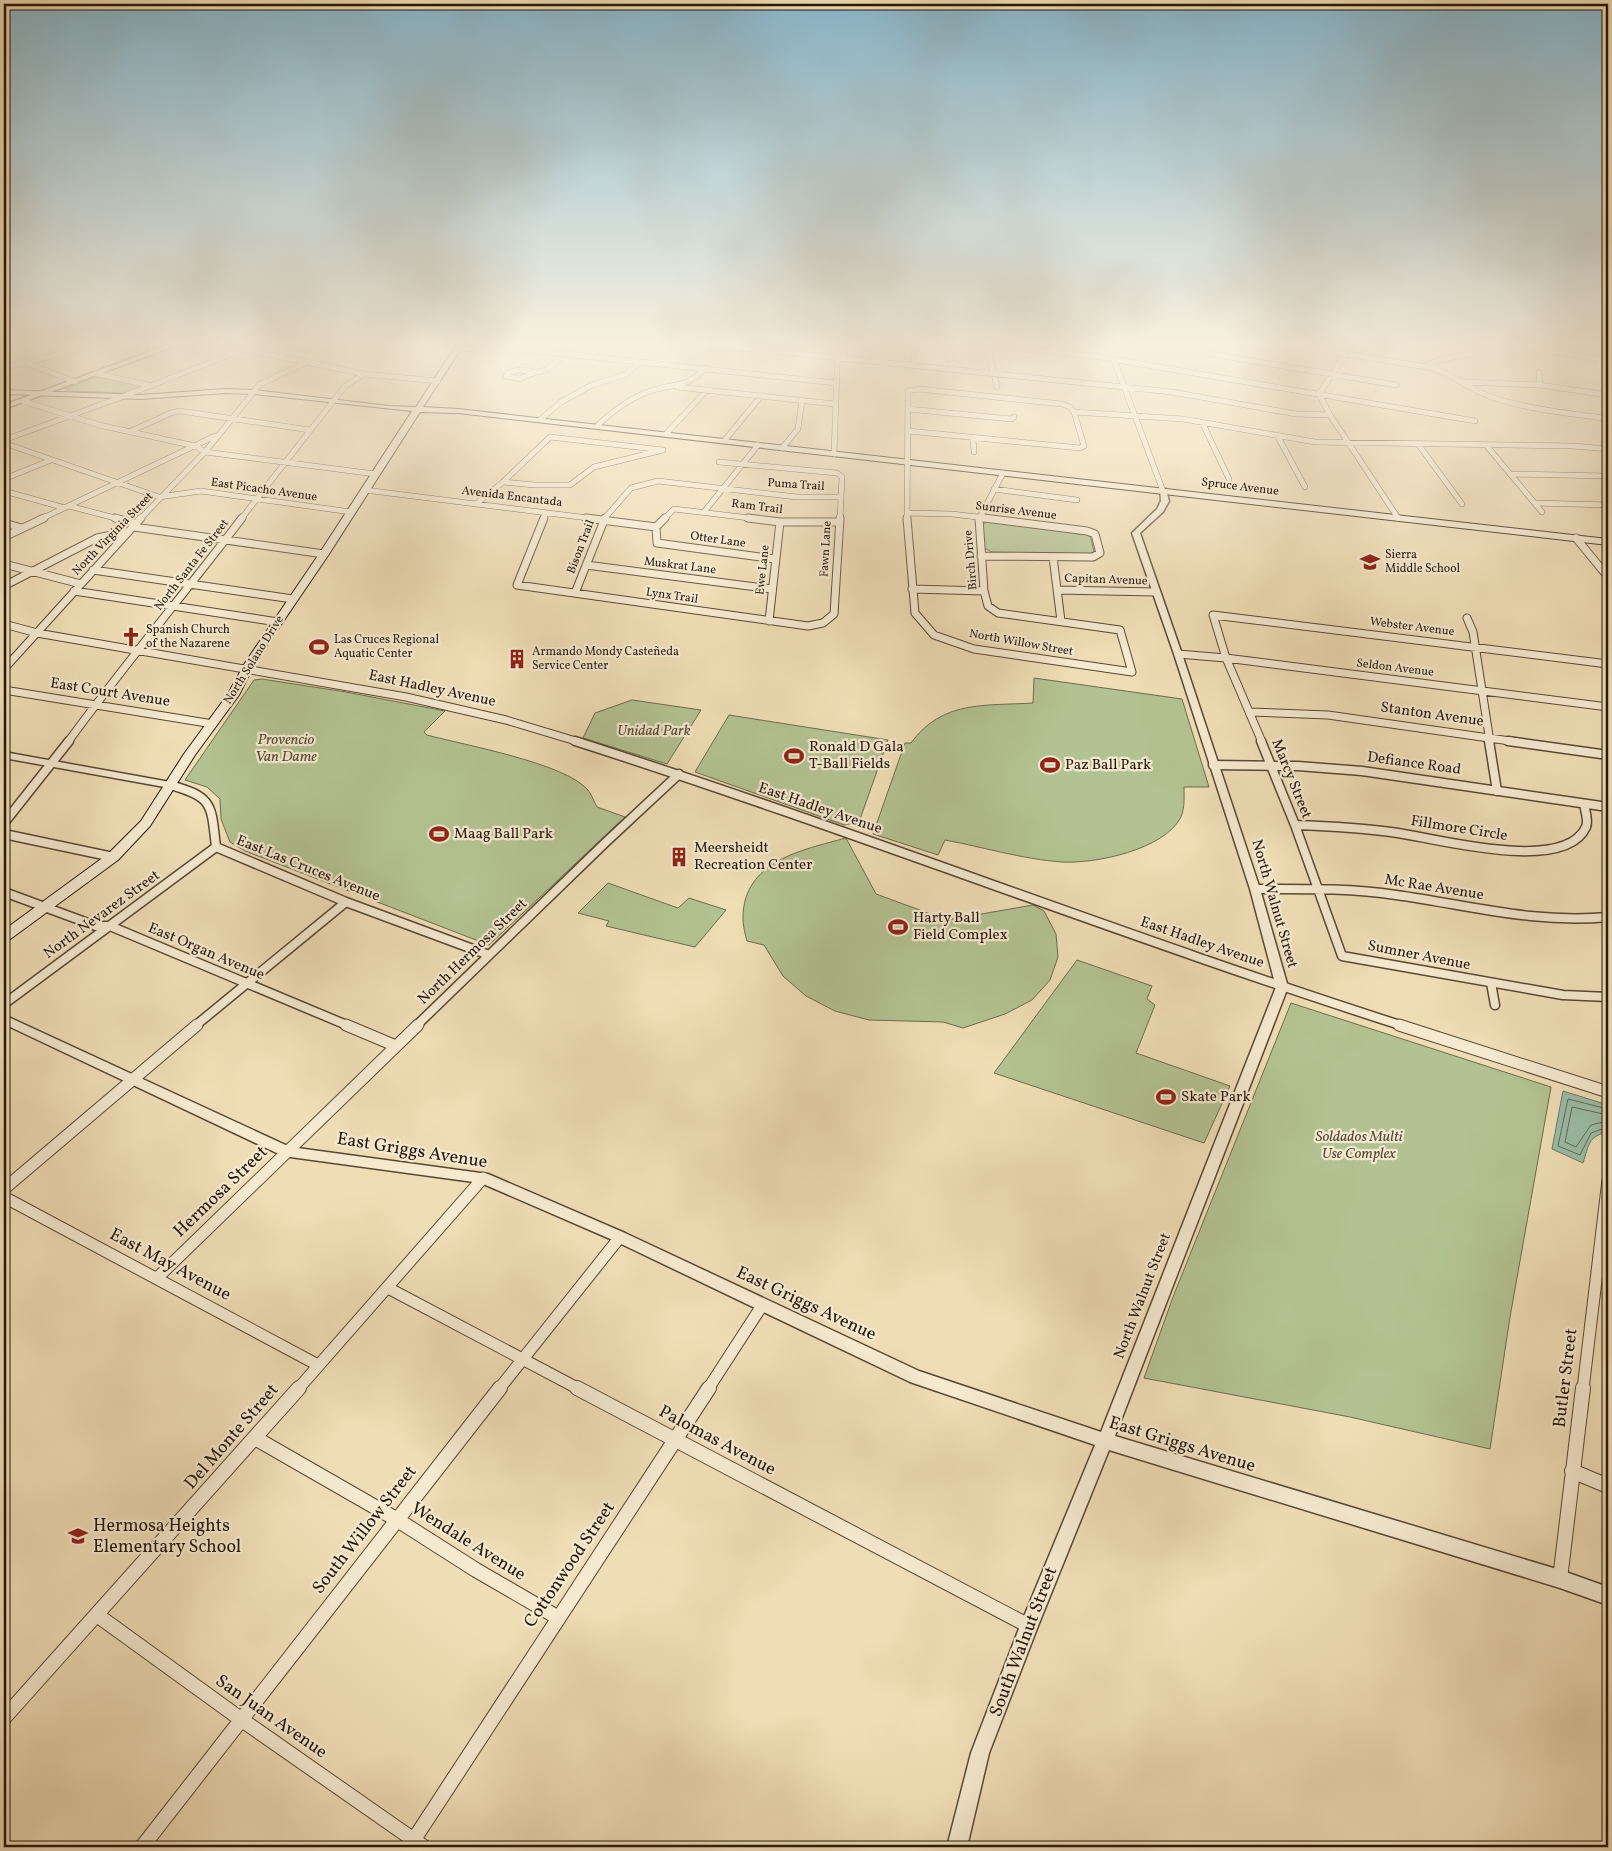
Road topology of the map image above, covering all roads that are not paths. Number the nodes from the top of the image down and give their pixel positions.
1 (33, 430) edge
2 (123, 430) edge
3 (133, 430) edge
4 (222, 430) edge
5 (310, 430) edge
6 (404, 430) edge
7 (635, 430) edge
8 (669, 430) edge
9 (733, 430) edge
10 (797, 430) edge
11 (834, 430) edge
12 (1079, 430) edge
13 (1141, 430) edge
14 (1206, 430) edge
15 (1250, 430) edge
16 (1340, 430) edge
17 (908, 431) joint
18 (129, 432) junction
19 (666, 434) junction
20 (218, 435) junction
21 (1277, 435) junction
22 (1417, 435) dead end
23 (974, 438) junction
24 (1566, 438) dead end
25 (725, 440) junction
26 (4, 442) edge
27 (1349, 444) junction
28 (758, 445) junction
29 (1421, 445) junction
30 (1486, 445) junction
31 (195, 446) junction
32 (1573, 446) junction
33 (782, 448) junction
34 (1608, 449) edge
35 (204, 452) junction
36 (974, 452) dead end
37 (834, 454) junction
38 (51, 460) junction
39 (286, 462) junction
40 (719, 462) dead end
41 (906, 462) junction
42 (744, 463) junction
43 (1003, 472) junction
44 (836, 473) joint
45 (374, 474) junction
46 (1510, 474) junction
47 (1608, 476) edge
48 (4, 478) edge
49 (1229, 479) dead end
50 (503, 482) junction
51 (118, 483) junction
52 (172, 487) junction
53 (1305, 487) dead end
54 (631, 488) joint
55 (723, 488) junction
56 (994, 489) junction
57 (365, 490) junction
58 (4, 491) edge
59 (201, 491) junction
60 (1164, 491) junction
61 (164, 496) junction
62 (841, 497) junction
63 (258, 499) junction
64 (1077, 500) dead end
65 (1535, 503) junction
66 (476, 504) junction
67 (1462, 504) dead end
68 (1608, 505) edge
69 (67, 507) junction
70 (351, 512) junction
71 (546, 512) junction
72 (704, 512) junction
73 (1542, 512) dead end
74 (908, 513) junction
75 (979, 518) junction
76 (1398, 518) junction
77 (603, 520) junction
78 (780, 522) junction
79 (839, 522) junction
80 (4, 523) edge
81 (135, 526) junction
82 (656, 527) junction
83 (22, 528) junction
84 (127, 532) junction
85 (4, 538) edge
86 (1576, 538) junction
87 (225, 541) junction
88 (1608, 542) edge
89 (324, 554) junction
90 (981, 556) junction
91 (1053, 557) junction
92 (775, 559) junction
93 (4, 564) edge
94 (586, 565) junction
95 (93, 570) junction
96 (31, 572) junction
97 (1608, 577) edge
98 (81, 584) junction
99 (192, 584) junction
100 (4, 586) edge
101 (772, 589) junction
102 (912, 589) junction
103 (984, 590) junction
104 (1057, 590) junction
105 (74, 591) junction
106 (1155, 592) junction
107 (575, 593) junction
108 (293, 598) junction
109 (175, 606) junction
110 (1213, 614) joint
111 (1467, 618) dead end
112 (769, 621) junction
113 (1061, 621) junction
114 (278, 622) junction
115 (823, 623) joint
116 (4, 624) edge
117 (1120, 630) joint
118 (37, 633) junction
119 (1475, 646) junction
120 (138, 650) junction
121 (1178, 654) junction
122 (1226, 658) junction
123 (1608, 664) edge
124 (4, 669) edge
125 (247, 670) junction
126 (4, 690) edge
127 (1482, 690) junction
128 (95, 705) junction
129 (1608, 707) edge
130 (1250, 712) junction
131 (213, 724) junction
132 (1489, 737) junction
133 (4, 755) edge
134 (1608, 755) edge
135 (53, 763) junction
136 (1214, 766) junction
137 (1270, 766) junction
138 (679, 774) junction
139 (170, 785) junction
140 (1497, 790) junction
141 (1584, 804) junction
142 (1608, 807) edge
143 (4, 823) edge
144 (1295, 825) junction
145 (4, 834) edge
146 (216, 847) junction
147 (113, 857) junction
148 (1256, 889) junction
149 (1318, 889) junction
150 (4, 892) edge
151 (346, 902) junction
152 (44, 908) junction
153 (1608, 918) edge
154 (110, 926) junction
155 (4, 937) edge
156 (489, 955) junction
157 (1342, 956) joint
158 (1491, 983) junction
159 (245, 984) junction
160 (1282, 987) junction
161 (1608, 997) edge
162 (4, 1004) edge
163 (1495, 1005) dead end
164 (4, 1019) edge
165 (396, 1046) junction
166 (132, 1078) junction
167 (1608, 1092) edge
168 (288, 1152) junction
169 (484, 1178) junction
170 (1608, 1180) edge
171 (4, 1189) edge
172 (4, 1197) edge
173 (1605, 1231) edge
174 (620, 1237) junction
175 (157, 1278) junction
176 (388, 1288) junction
177 (763, 1304) junction
178 (525, 1360) junction
179 (318, 1365) junction
180 (255, 1438) junction
181 (676, 1439) junction
182 (1105, 1441) junction
183 (1572, 1471) junction
184 (1608, 1486) edge
185 (396, 1519) junction
186 (1560, 1579) junction
187 (1608, 1596) edge
188 (97, 1615) junction
189 (557, 1617) junction
190 (1029, 1626) junction
191 (4, 1718) edge
192 (242, 1720) junction
193 (416, 1845) edge
194 (142, 1847) edge
195 (957, 1847) edge

1 - 26 street
2 - 18 street
3 - 18 street
4 - 20 street, North Virginia Street
5 - 39 street, North Santa Fe Street
6 - 45 main road, North Solano Drive
7 - 19 main road, Spruce Avenue
8 - 19 street
9 - 25 street
10 - 33 street
11 - 37 street
12 - 23 street
13 - 60 street
14 - 49 street
15 - 21 street
16 - 27 street
17 - 23 street
17 - 41 street, North Willow Street
18 - 31 street
19 - 25 main road, Spruce Avenue
20 - 31 street
20 - 35 street, North Virginia Street
21 - 27 street
21 - 53 street
22 - 29 street
23 - 36 street
24 - 32 street
25 - 28 main road, Spruce Avenue
26 - 38 street, East Picacho Avenue
27 - 29 street
27 - 76 street
28 - 33 main road, Spruce Avenue
28 - 42 street
29 - 30 street
29 - 67 street
30 - 32 street
30 - 46 street
31 - 35 street
31 - 51 street
32 - 34 street
33 - 37 main road, Spruce Avenue
35 - 39 street
35 - 52 street, North Virginia Street
37 - 41 main road, Spruce Avenue
38 - 48 street
38 - 51 street, East Picacho Avenue
39 - 45 street
39 - 63 street, North Santa Fe Street
40 - 42 street
41 - 43 main road, Spruce Avenue
41 - 74 street, North Willow Street
42 - 44 street
42 - 55 street
43 - 56 street, Birch Drive
43 - 60 main road, Spruce Avenue
44 - 62 street, Fawn Lane
45 - 57 main road, North Solano Drive
46 - 47 street
46 - 65 street
50 - 50 street
50 - 66 street
51 - 61 street, East Picacho Avenue
51 - 69 street
52 - 59 street
52 - 61 street, North Virginia Street
54 - 55 street, Puma Trail
54 - 77 street, Bison Trail
55 - 62 street, Puma Trail
55 - 72 street
56 - 64 street
56 - 75 street, Birch Drive
57 - 66 street, Avenida Encantada
57 - 70 main road, North Solano Drive
58 - 69 street
59 - 61 street, East Picacho Avenue
59 - 63 street, East Picacho Avenue
60 - 76 main road, Spruce Avenue
60 - 106 street, North Walnut Street
61 - 81 street, North Virginia Street
62 - 79 street, Fawn Lane
63 - 70 street, East Picacho Avenue
63 - 87 street, North Santa Fe Street
65 - 68 street
65 - 73 street
66 - 71 street, Avenida Encantada
69 - 81 street
69 - 83 street
70 - 89 main road, North Solano Drive
71 - 77 street, Avenida Encantada
71 - 107 street, Lynx Trail
72 - 78 street, Ram Trail
72 - 82 street, Ram Trail
74 - 75 street, Sunrise Avenue
74 - 102 street, North Willow Street
75 - 90 street, Birch Drive
75 - 91 street, Sunrise Avenue
76 - 86 main road, Spruce Avenue
77 - 82 street, Avenida Encantada
77 - 94 street, Bison Trail
78 - 79 street, Ram Trail
78 - 92 street, Ewe Lane
79 - 115 street, Fawn Lane
80 - 83 street
81 - 84 street, North Virginia Street
81 - 87 street
82 - 92 street, Otter Lane
83 - 85 street
84 - 95 street, North Virginia Street
84 - 96 street
86 - 88 main road, Spruce Avenue
86 - 97 street
87 - 89 street
87 - 99 street, North Santa Fe Street
89 - 108 main road, North Solano Drive
90 - 91 street
90 - 103 street, Birch Drive
91 - 104 street
92 - 101 street, Ewe Lane
93 - 96 street
94 - 101 street, Muskrat Lane
94 - 107 street, Bison Trail
95 - 98 street, North Virginia Street
95 - 99 street
96 - 98 street
96 - 100 street
98 - 105 street, North Virginia Street
99 - 108 street
99 - 109 street, North Santa Fe Street
101 - 112 street, Ewe Lane
102 - 103 street
102 - 117 street, North Willow Street
103 - 113 street, Birch Drive
104 - 106 street, Capitan Avenue
104 - 113 street
105 - 109 street
105 - 118 street, North Virginia Street
106 - 121 street, North Walnut Street
107 - 112 street, Lynx Trail
108 - 114 main road, North Solano Drive
109 - 114 street
109 - 120 street, North Santa Fe Street
110 - 119 street, Webster Avenue
110 - 122 street, Marcy Street
111 - 119 street
112 - 115 street, Lynx Trail
113 - 117 street, Birch Drive
114 - 125 main road, North Solano Drive
116 - 118 street, East Hadley Avenue
118 - 120 street, East Hadley Avenue
118 - 124 street, North Virginia Street
119 - 123 street, Webster Avenue
119 - 127 street
120 - 125 street, East Hadley Avenue
120 - 128 street, North Santa Fe Street
121 - 122 street, Seldon Avenue
121 - 136 street, North Walnut Street
122 - 127 street, Seldon Avenue
122 - 130 street, Marcy Street
125 - 131 main road, North Solano Drive
125 - 138 street, East Hadley Avenue
126 - 128 street, East Court Avenue
127 - 129 street, Seldon Avenue
127 - 132 street
128 - 131 street, East Court Avenue
128 - 135 street, North Santa Fe Street
130 - 132 street, Stanton Avenue
130 - 137 street, Marcy Street
131 - 139 main road, North Solano Drive
132 - 134 street, Stanton Avenue
132 - 140 street
133 - 135 street, East Las Cruces Avenue
135 - 139 street, East Las Cruces Avenue
135 - 143 street, North Santa Fe Street
136 - 137 street, Defiance Road
136 - 148 street, North Walnut Street
137 - 140 street, Defiance Road
137 - 144 street, Marcy Street
138 - 156 street, North Hermosa Street
138 - 160 street, East Hadley Avenue
139 - 146 street, East Las Cruces Avenue
139 - 147 main road, North Solano Drive
140 - 141 street, Defiance Road
141 - 142 street, Defiance Road
141 - 144 street, Fillmore Circle
144 - 149 street, Marcy Street
145 - 147 street
146 - 151 street, East Las Cruces Avenue
146 - 154 street, North Nevarez Street
147 - 152 main road, North Solano Drive
148 - 149 street, Mc Rae Avenue
148 - 160 street, North Walnut Street
149 - 153 street, Mc Rae Avenue
149 - 157 street, Marcy Street
150 - 152 street, East Organ Avenue
151 - 156 street, East Las Cruces Avenue
151 - 159 street
152 - 154 street, East Organ Avenue
152 - 155 main road, North Solano Drive
154 - 159 street, East Organ Avenue
154 - 162 street, North Nevarez Street
156 - 165 street, North Hermosa Street
157 - 158 street, Sumner Avenue
158 - 161 street, Sumner Avenue
158 - 163 street
159 - 165 street, East Organ Avenue
159 - 166 street
160 - 167 street, East Hadley Avenue
160 - 182 street, North Walnut Street
164 - 166 street, East Griggs Avenue
165 - 168 street, North Hermosa Street
166 - 168 street, East Griggs Avenue
166 - 171 street
168 - 169 street, East Griggs Avenue
168 - 175 street, Hermosa Street
169 - 174 street, East Griggs Avenue
169 - 176 street, Del Monte Street
170 - 173 street, Butler Street
172 - 175 street, East May Avenue
173 - 183 street, Butler Street
174 - 177 street, East Griggs Avenue
174 - 178 street, South Willow Street
175 - 179 street, East May Avenue
176 - 178 street, Palomas Avenue
176 - 179 street, Del Monte Street
177 - 181 street, Cottonwood Street
177 - 182 street, East Griggs Avenue
178 - 181 street, Palomas Avenue
178 - 185 street, South Willow Street
179 - 180 street, Del Monte Street
180 - 185 street, Wendale Avenue
180 - 188 street, Del Monte Street
181 - 189 street, Cottonwood Street
181 - 190 street, Palomas Avenue
182 - 186 street, East Griggs Avenue
182 - 190 street, South Walnut Street
183 - 184 street
183 - 186 street, Butler Street
185 - 189 street, Wendale Avenue
185 - 192 street, South Willow Street
186 - 187 street, East Griggs Avenue
188 - 191 street, Del Monte Street
188 - 192 street, San Juan Avenue
189 - 193 street, Cottonwood Street
190 - 195 street, South Walnut Street
192 - 193 street, San Juan Avenue
192 - 194 street, South Willow Street

